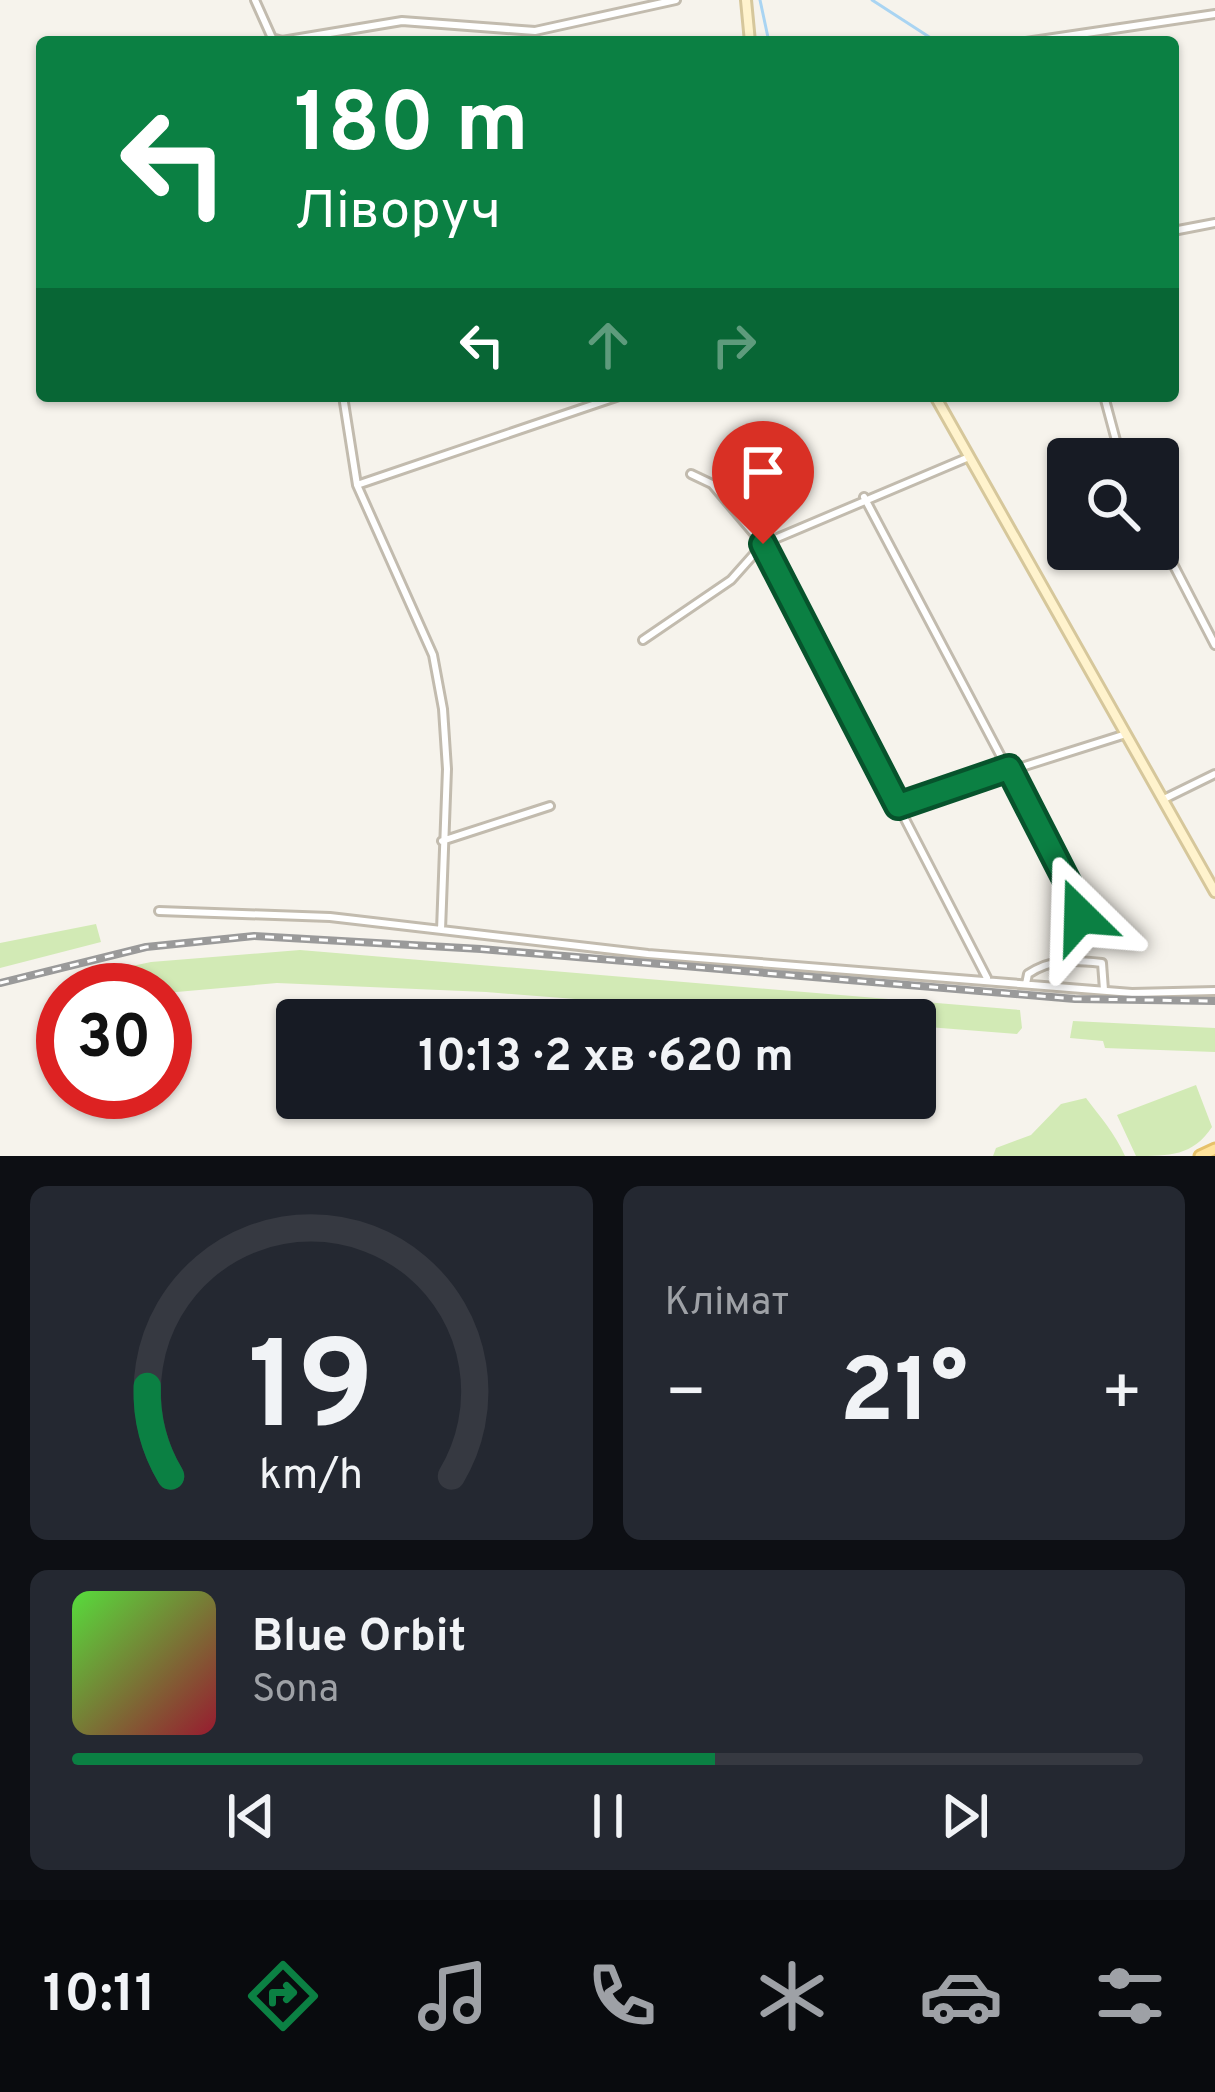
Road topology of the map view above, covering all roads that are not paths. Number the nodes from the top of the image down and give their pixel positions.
1 (255, 0) edge
2 (676, 0) edge
3 (746, 0) edge
4 (1215, 14) edge
5 (271, 36) edge
6 (311, 36) edge
7 (749, 36) edge
8 (1066, 36) edge
9 (1215, 224) edge
10 (1179, 230) edge
11 (344, 402) edge
12 (601, 402) edge
13 (938, 402) edge
14 (1106, 402) edge
15 (1115, 438) edge
16 (970, 457) junction
17 (691, 474) dead end
18 (357, 485) junction
19 (864, 497) junction
20 (763, 544) junction
21 (1177, 570) edge
22 (1211, 629) edge
23 (643, 640) dead end
24 (1215, 645) edge
25 (1126, 734) junction
26 (1009, 768) junction
27 (1215, 774) edge
28 (1164, 799) junction
29 (550, 806) dead end
30 (898, 806) junction
31 (442, 841) junction
32 (1215, 892) edge
33 (159, 910) dead end
34 (1080, 916) dead end
35 (442, 930) junction
36 (987, 979) junction
37 (1027, 984) junction
38 (1104, 990) junction
39 (1215, 991) edge
40 (1215, 1149) edge
41 (1200, 1156) edge

1 - 5 street
2 - 6 street
3 - 7 street
4 - 8 street
9 - 10 street
11 - 18 street
12 - 18 street
13 - 16 street
14 - 15 street
16 - 19 street
16 - 25 street
17 - 20 street
18 - 31 street
19 - 20 street
19 - 26 street
20 - 23 street
20 - 30 street
21 - 22 street
22 - 24 street
25 - 26 street
25 - 28 street
26 - 30 street
26 - 34 street
27 - 28 street
28 - 32 street
29 - 31 street
30 - 36 street
31 - 35 street
33 - 35 street
35 - 36 street
36 - 37 street
37 - 38 street
37 - 38 street
38 - 39 street
40 - 41 main road

